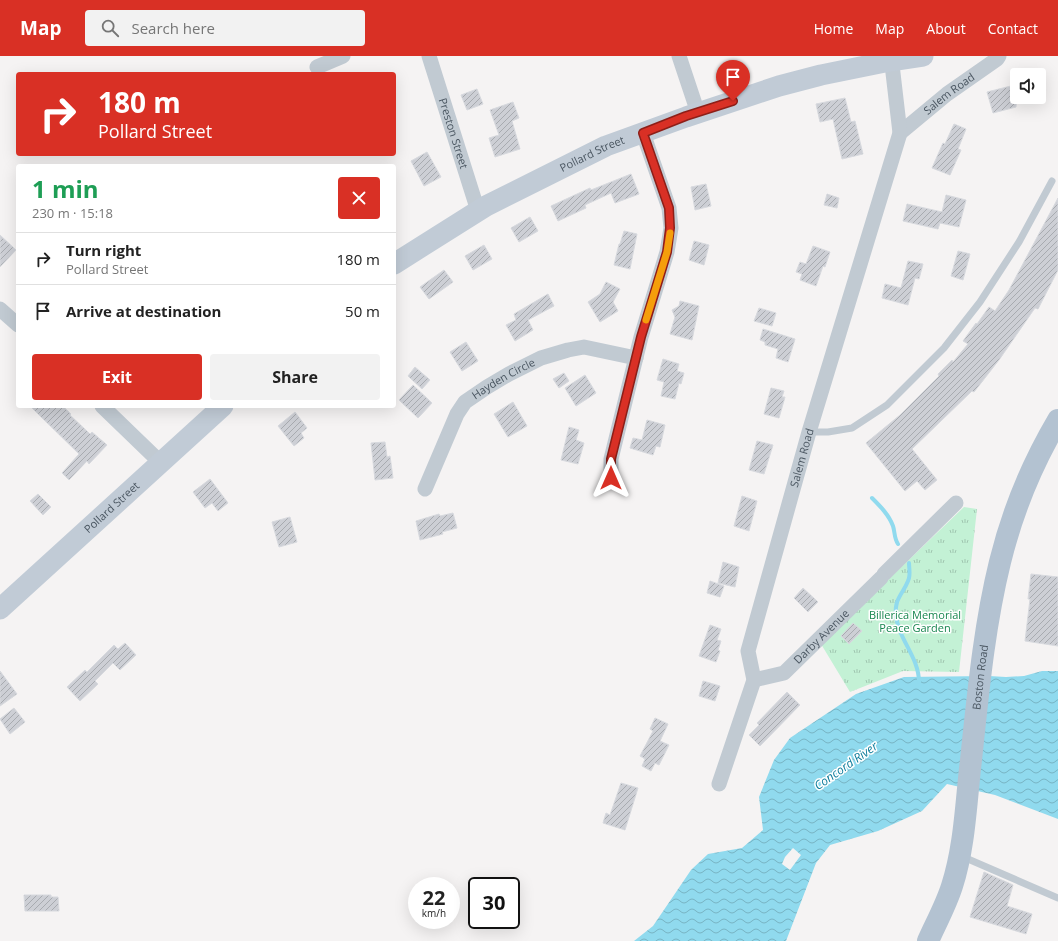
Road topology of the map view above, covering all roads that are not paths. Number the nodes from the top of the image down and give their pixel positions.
1 (343, 56) edge
2 (429, 56) edge
3 (679, 56) edge
4 (923, 56) edge
5 (999, 56) edge
6 (891, 59) edge
7 (318, 67) dead end
8 (698, 113) junction
9 (643, 133) junction
10 (900, 133) junction
11 (1052, 181) dead end
12 (478, 211) junction
13 (396, 263) edge
14 (0, 309) edge
15 (16, 323) edge
16 (636, 358) junction
17 (104, 408) edge
18 (221, 408) edge
19 (1058, 420) edge
20 (809, 432) junction
21 (160, 462) junction
22 (611, 478) dead end
23 (425, 488) dead end
24 (956, 503) dead end
25 (0, 609) edge
26 (754, 680) junction
27 (719, 784) dead end
28 (960, 855) junction
29 (1058, 898) edge
30 (928, 941) edge

1 - 7 street
2 - 12 street, Preston Street
3 - 8 street
4 - 6 main road, Pollard Street
5 - 10 street, Salem Road
6 - 8 main road, Pollard Street
6 - 10 street, Salem Road
8 - 9 main road, Pollard Street
9 - 12 main road, Pollard Street
9 - 16 street
10 - 20 street, Salem Road
11 - 20 lane
12 - 13 main road, Pollard Street
14 - 15 street
16 - 22 street
16 - 23 street, Hayden Circle
17 - 21 street
18 - 21 main road, Pollard Street
19 - 28 main road, Boston Road
20 - 26 street, Salem Road
21 - 25 main road, Pollard Street
24 - 26 street, Darby Avenue
26 - 27 street
28 - 29 lane
28 - 30 main road, Boston Road

